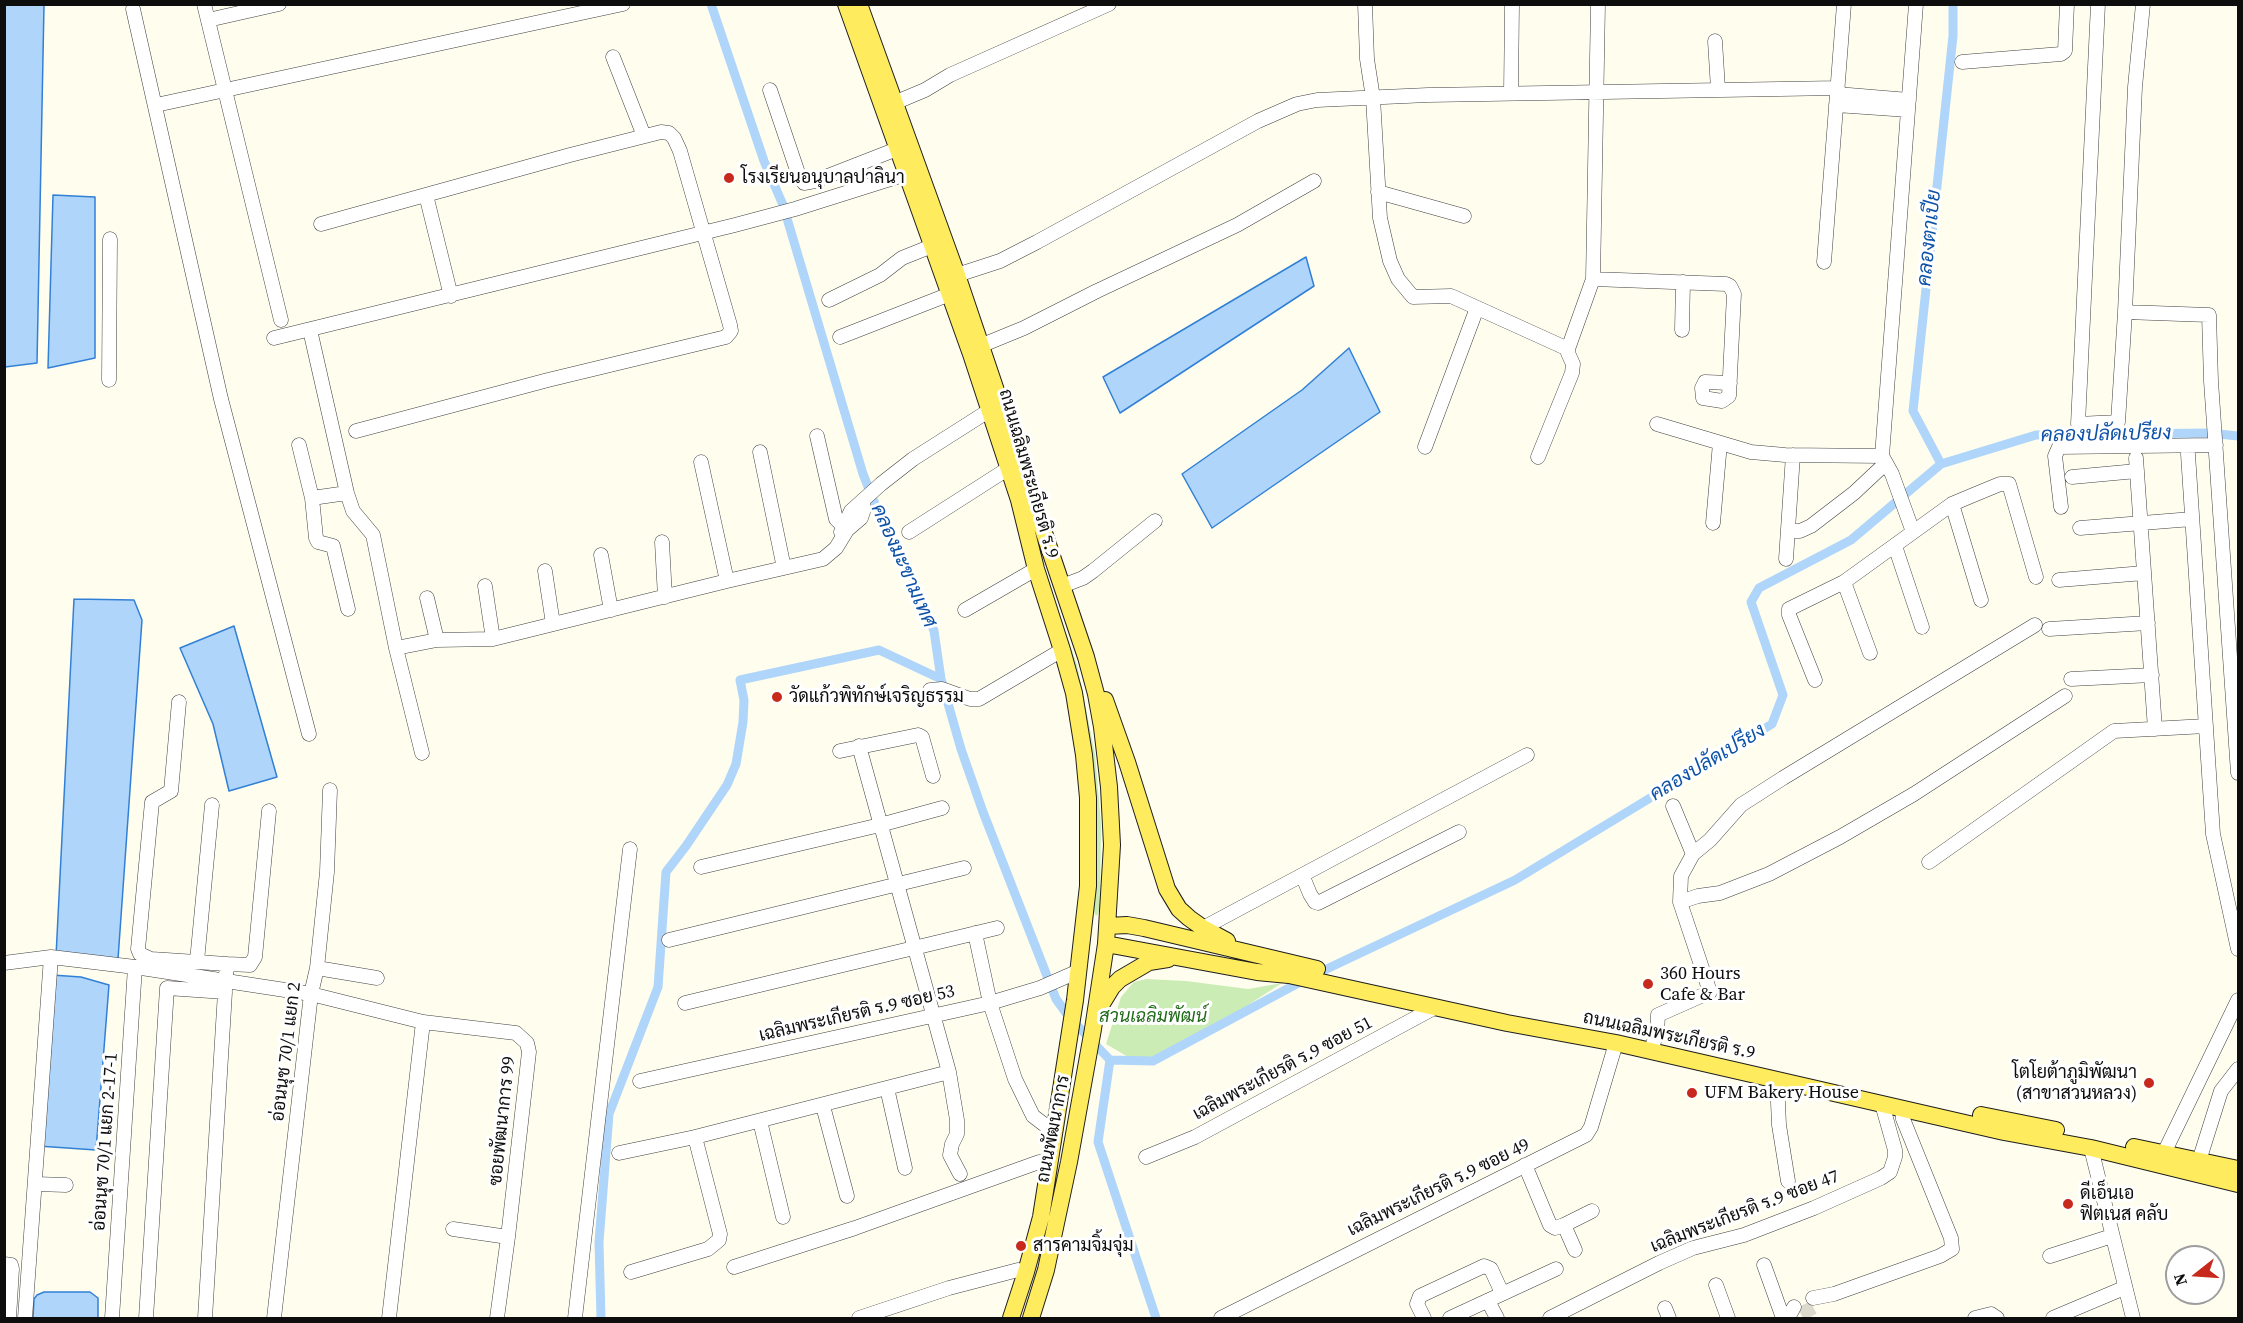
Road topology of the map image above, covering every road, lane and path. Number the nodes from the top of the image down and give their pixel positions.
1 (204, 4) edge
2 (279, 4) edge
3 (624, 4) edge
4 (846, 4) edge
5 (859, 4) edge
6 (1109, 4) edge
7 (1365, 4) edge
8 (1512, 4) edge
9 (1598, 4) edge
10 (1844, 4) edge
11 (1916, 4) edge
12 (2067, 4) edge
13 (2098, 4) edge
14 (2143, 4) edge
15 (133, 9) dead end
16 (208, 20) junction
17 (1715, 41) dead end
18 (614, 57) dead end
19 (1962, 62) dead end
20 (1718, 89) junction
21 (770, 90) dead end
22 (225, 91) junction
23 (1596, 92) junction
24 (1511, 93) junction
25 (1837, 96) junction
26 (1373, 98) junction
27 (894, 103) junction
28 (156, 105) junction
29 (1908, 105) junction
30 (644, 136) junction
31 (897, 149) junction
32 (906, 174) junction
33 (1314, 181) dead end
34 (1378, 192) junction
35 (426, 195) junction
36 (1464, 216) dead end
37 (321, 224) dead end
38 (703, 233) junction
39 (111, 239) dead end
40 (932, 246) junction
41 (1824, 262) dead end
42 (1593, 279) junction
43 (1683, 282) junction
44 (951, 283) junction
45 (451, 296) junction
46 (829, 300) dead end
47 (1477, 308) junction
48 (2125, 312) junction
49 (282, 320) dead end
50 (310, 330) junction
51 (1682, 330) dead end
52 (840, 337) dead end
53 (274, 338) dead end
54 (980, 346) junction
55 (1568, 349) junction
56 (109, 380) dead end
57 (1730, 383) dead end
58 (990, 410) junction
59 (1657, 424) dead end
60 (356, 431) dead end
61 (817, 436) dead end
62 (1720, 443) junction
63 (299, 445) dead end
64 (2216, 445) junction
65 (1425, 447) dead end
66 (760, 452) dead end
67 (2188, 454) dead end
68 (1789, 455) junction
69 (1538, 457) dead end
70 (701, 462) dead end
71 (1887, 464) junction
72 (1009, 468) junction
73 (2072, 477) dead end
74 (347, 493) junction
75 (312, 498) junction
76 (1952, 504) junction
77 (2061, 507) dead end
78 (2192, 519) junction
79 (1155, 520) dead end
80 (1713, 523) dead end
81 (2141, 523) junction
82 (1911, 526) junction
83 (845, 528) junction
84 (2080, 528) dead end
85 (1788, 531) junction
86 (909, 532) dead end
87 (662, 542) dead end
88 (1895, 546) junction
89 (601, 555) dead end
90 (1786, 559) dead end
91 (784, 568) junction
92 (1036, 569) junction
93 (545, 571) dead end
94 (2144, 573) junction
95 (2036, 577) dead end
96 (727, 580) junction
97 (2059, 580) dead end
98 (1844, 582) junction
99 (485, 586) dead end
100 (1062, 586) junction
101 (665, 597) junction
102 (427, 598) dead end
103 (1981, 600) dead end
104 (348, 609) dead end
105 (610, 610) junction
106 (965, 610) dead end
107 (2148, 623) junction
108 (553, 624) junction
109 (2035, 626) dead end
110 (1922, 627) dead end
111 (2049, 630) dead end
112 (2234, 630) edge
113 (493, 639) junction
114 (437, 640) junction
115 (396, 648) junction
116 (1062, 650) junction
117 (1870, 653) dead end
118 (1086, 657) junction
119 (2152, 675) junction
120 (2071, 679) dead end
121 (1815, 680) dead end
122 (930, 690) dead end
123 (2065, 696) dead end
124 (179, 702) dead end
125 (2206, 726) junction
126 (2155, 729) junction
127 (309, 734) dead end
128 (859, 746) junction
129 (840, 751) dead end
130 (422, 753) dead end
131 (1527, 755) dead end
132 (2238, 773) edge
133 (933, 776) dead end
134 (330, 790) dead end
135 (212, 805) dead end
136 (1673, 806) dead end
137 (942, 808) dead end
138 (269, 811) dead end
139 (880, 825) junction
140 (1459, 832) dead end
141 (630, 849) dead end
142 (1693, 854) junction
143 (1929, 862) dead end
144 (701, 867) dead end
145 (964, 868) dead end
146 (1303, 877) junction
147 (898, 886) junction
148 (1680, 902) junction
149 (1086, 912) junction
150 (997, 928) dead end
151 (1203, 928) junction
152 (975, 933) junction
153 (1104, 936) junction
154 (669, 940) dead end
155 (916, 948) junction
156 (2238, 949) edge
157 (1249, 952) junction
158 (51, 957) junction
159 (1175, 957) junction
160 (197, 960) junction
161 (4, 963) edge
162 (227, 964) junction
163 (135, 967) junction
164 (317, 968) junction
165 (1078, 971) junction
166 (1296, 971) junction
167 (377, 978) dead end
168 (1346, 981) junction
169 (226, 987) junction
170 (310, 994) junction
171 (2238, 1000) edge
172 (685, 1003) dead end
173 (990, 1003) junction
174 (1434, 1008) junction
175 (934, 1016) junction
176 (423, 1022) junction
177 (1094, 1022) junction
178 (1616, 1043) junction
179 (1653, 1044) junction
180 (2238, 1070) edge
181 (949, 1072) junction
182 (1777, 1080) junction
183 (640, 1081) dead end
184 (887, 1088) junction
185 (1882, 1104) junction
186 (824, 1106) junction
187 (1902, 1108) junction
188 (760, 1121) junction
189 (1054, 1132) junction
190 (695, 1137) junction
191 (2091, 1148) junction
192 (619, 1153) dead end
193 (2164, 1153) junction
194 (1146, 1157) dead end
195 (2199, 1161) junction
196 (1049, 1163) junction
197 (1525, 1165) junction
198 (905, 1168) dead end
199 (2238, 1169) edge
200 (960, 1174) dead end
201 (1788, 1181) dead end
202 (36, 1184) junction
203 (2238, 1184) edge
204 (66, 1185) dead end
205 (847, 1196) dead end
206 (1592, 1211) dead end
207 (783, 1216) dead end
208 (1564, 1225) junction
209 (453, 1229) dead end
210 (2112, 1236) junction
211 (508, 1237) junction
212 (1575, 1250) dead end
213 (2050, 1256) dead end
214 (4, 1264) edge
215 (1764, 1265) dead end
216 (734, 1267) dead end
217 (1556, 1269) dead end
218 (631, 1272) dead end
219 (1026, 1272) junction
220 (1716, 1285) dead end
221 (2124, 1288) junction
222 (1502, 1293) junction
223 (1488, 1300) junction
224 (1814, 1302) tunnel mouth
225 (9, 1318) edge
226 (25, 1318) edge
227 (112, 1318) edge
228 (146, 1318) edge
229 (205, 1318) edge
230 (274, 1318) edge
231 (389, 1318) edge
232 (497, 1318) edge
233 (575, 1318) edge
234 (859, 1318) edge
235 (1011, 1318) edge
236 (1031, 1318) edge
237 (1221, 1318) edge
238 (1424, 1318) edge
239 (1450, 1318) edge
240 (1497, 1318) edge
241 (1550, 1318) edge
242 (1728, 1318) edge
243 (1783, 1318) edge
244 (1975, 1318) edge
245 (1997, 1318) edge
246 (2053, 1318) edge
247 (2133, 1318) edge

1 - 16 street
2 - 16 street
3 - 22 street
4 - 31 main road, ถนนเฉลิมพระเกียรติ ร.9
5 - 27 main road, ถนนเฉลิมพระเกียรติ ร.9
6 - 27 street
7 - 26 street
8 - 24 street
9 - 23 street
10 - 25 street
11 - 29 street
12 - 19 street
13 - 48 street
14 - 48 street
15 - 28 street
16 - 22 street
17 - 20 street
18 - 30 street
20 - 23 street
20 - 25 street
21 - 31 street
22 - 28 street
22 - 49 street
23 - 24 street
23 - 42 street
24 - 26 street
25 - 29 street
25 - 41 street
26 - 34 street
26 - 44 street
27 - 44 main road, ถนนเฉลิมพระเกียรติ ร.9
28 - 127 street
29 - 71 street
30 - 35 street
30 - 38 street
31 - 32 main road, ถนนเฉลิมพระเกียรติ ร.9
32 - 38 street
32 - 40 main road, ถนนเฉลิมพระเกียรติ ร.9
33 - 54 street
34 - 36 street
34 - 47 street
35 - 37 street
35 - 45 street
38 - 45 street
38 - 60 street
39 - 56 street
40 - 44 main road, ถนนเฉลิมพระเกียรติ ร.9
40 - 46 street
42 - 43 street
42 - 55 street
43 - 51 street
43 - 57 street
44 - 52 street
44 - 54 main road, ถนนเฉลิมพระเกียรติ ร.9
44 - 58 main road, ถนนเฉลิมพระเกียรติ ร.9
45 - 50 street
47 - 55 street
47 - 65 street
48 - 64 street
50 - 53 street
50 - 74 street
54 - 100 main road, ถนนเฉลิมพระเกียรติ ร.9
55 - 69 street
58 - 72 main road, ถนนเฉลิมพระเกียรติ ร.9
58 - 83 street
59 - 62 street
61 - 83 street
62 - 68 street
62 - 80 street
63 - 75 street
64 - 77 street
64 - 112 street
66 - 91 street
67 - 78 street
68 - 71 street
68 - 85 street
70 - 96 street
71 - 82 street
71 - 85 street
72 - 86 street
72 - 92 main road, ถนนเฉลิมพระเกียรติ ร.9
73 - 81 street
74 - 75 street
74 - 115 street
75 - 104 street
76 - 82 street
76 - 95 street
76 - 103 street
78 - 81 street
78 - 125 street
79 - 100 street
81 - 84 street
81 - 94 street
82 - 88 street
83 - 91 street
85 - 90 street
87 - 101 street
88 - 98 street
88 - 110 street
89 - 105 street
91 - 96 street
92 - 106 street
92 - 116 main road, ถนนเฉลิมพระเกียรติ ร.9
93 - 108 street
94 - 97 street
94 - 107 street
96 - 101 street
98 - 117 street
98 - 121 street
99 - 113 street
100 - 118 main road, ถนนเฉลิมพระเกียรติ ร.9
101 - 105 street
102 - 114 street
105 - 108 street
107 - 111 street
107 - 119 street
108 - 113 street
109 - 142 street
112 - 132 street
113 - 114 street
114 - 115 street
115 - 130 street
116 - 122 street
116 - 149 main road, ถนนเฉลิมพระเกียรติ ร.9
118 - 151 main road
118 - 153 main road, ถนนเฉลิมพระเกียรติ ร.9
119 - 120 street
119 - 126 street
123 - 148 street
124 - 160 street
125 - 126 street
125 - 156 street
126 - 143 street
128 - 129 street
128 - 133 street
128 - 139 street
131 - 146 street
134 - 164 street, อ่อนนุช 70/1 แยก 2
135 - 160 street
136 - 142 street
137 - 139 street
138 - 162 street
139 - 144 street
139 - 147 street
140 - 146 street
141 - 233 street
142 - 148 street
145 - 147 street
146 - 151 street
147 - 154 street
147 - 155 street
148 - 179 street
149 - 153 main road
149 - 165 main road, ถนนเฉลิมพระเกียรติ ร.9
150 - 152 street
151 - 157 main road
152 - 155 street
152 - 173 street
153 - 157 main road, ถนนเฉลิมพระเกียรติ ร.9
153 - 159 main road, ถนนเฉลิมพระเกียรติ ร.9
153 - 165 main road
153 - 177 main road, ถนนพัฒนาการ
155 - 172 street
155 - 175 street
157 - 166 main road, ถนนเฉลิมพระเกียรติ ร.9
158 - 161 street
158 - 163 street
158 - 202 street
159 - 166 main road, ถนนเฉลิมพระเกียรติ ร.9
159 - 177 main road
160 - 162 street
162 - 169 street
163 - 169 street
163 - 227 street, อ่อนนุช 70/1 แยก 2-17-1
164 - 167 street
164 - 170 street, อ่อนนุช 70/1 แยก 2
165 - 173 street, เฉลิมพระเกียรติ ร.9 ซอย 53
165 - 189 main road, ถนนพัฒนาการ
166 - 168 main road, ถนนเฉลิมพระเกียรติ ร.9
168 - 174 main road, ถนนเฉลิมพระเกียรติ ร.9
168 - 179 main road, ถนนเฉลิมพระเกียรติ ร.9
169 - 170 street, ซอยพัฒนาการ 99
169 - 228 street
169 - 229 street
170 - 176 street, ซอยพัฒนาการ 99
170 - 230 street, อ่อนนุช 70/1 แยก 2
171 - 193 street
173 - 175 street, เฉลิมพระเกียรติ ร.9 ซอย 53
173 - 189 street
174 - 178 main road, ถนนเฉลิมพระเกียรติ ร.9
174 - 194 street, เฉลิมพระเกียรติ ร.9 ซอย 51
175 - 181 street
175 - 183 street, เฉลิมพระเกียรติ ร.9 ซอย 53
176 - 211 street, ซอยพัฒนาการ 99
176 - 231 street
177 - 236 main road, ถนนพัฒนาการ
178 - 182 main road, ถนนเฉลิมพระเกียรติ ร.9
178 - 197 street, เฉลิมพระเกียรติ ร.9 ซอย 49
179 - 193 main road, ถนนเฉลิมพระเกียรติ ร.9
180 - 195 street
181 - 184 street
181 - 200 street
182 - 185 main road, ถนนเฉลิมพระเกียรติ ร.9
182 - 201 street
184 - 186 street
184 - 198 street
185 - 187 main road, ถนนเฉลิมพระเกียรติ ร.9
185 - 241 street, เฉลิมพระเกียรติ ร.9 ซอย 47
186 - 188 street
186 - 205 street
187 - 191 main road, ถนนเฉลิมพระเกียรติ ร.9
187 - 224 street
188 - 190 street
188 - 207 street
189 - 196 main road, ถนนพัฒนาการ
190 - 192 street
190 - 218 street
191 - 203 main road, ถนนเฉลิมพระเกียรติ ร.9
191 - 210 street
193 - 195 main road, ถนนเฉลิมพระเกียรติ ร.9
195 - 199 main road, ถนนเฉลิมพระเกียรติ ร.9
196 - 216 street
196 - 219 main road, ถนนพัฒนาการ
197 - 208 street
197 - 237 street, เฉลิมพระเกียรติ ร.9 ซอย 49
202 - 204 street
202 - 226 street
206 - 208 street
208 - 212 street
209 - 211 street
210 - 213 street
210 - 221 street
211 - 232 street, ซอยพัฒนาการ 99
214 - 225 street
215 - 243 street
217 - 222 street
219 - 234 street
219 - 235 main road, ถนนพัฒนาการ
220 - 242 street
221 - 246 street
221 - 247 street
222 - 223 street
222 - 238 street
223 - 239 street
223 - 240 street
244 - 245 street

